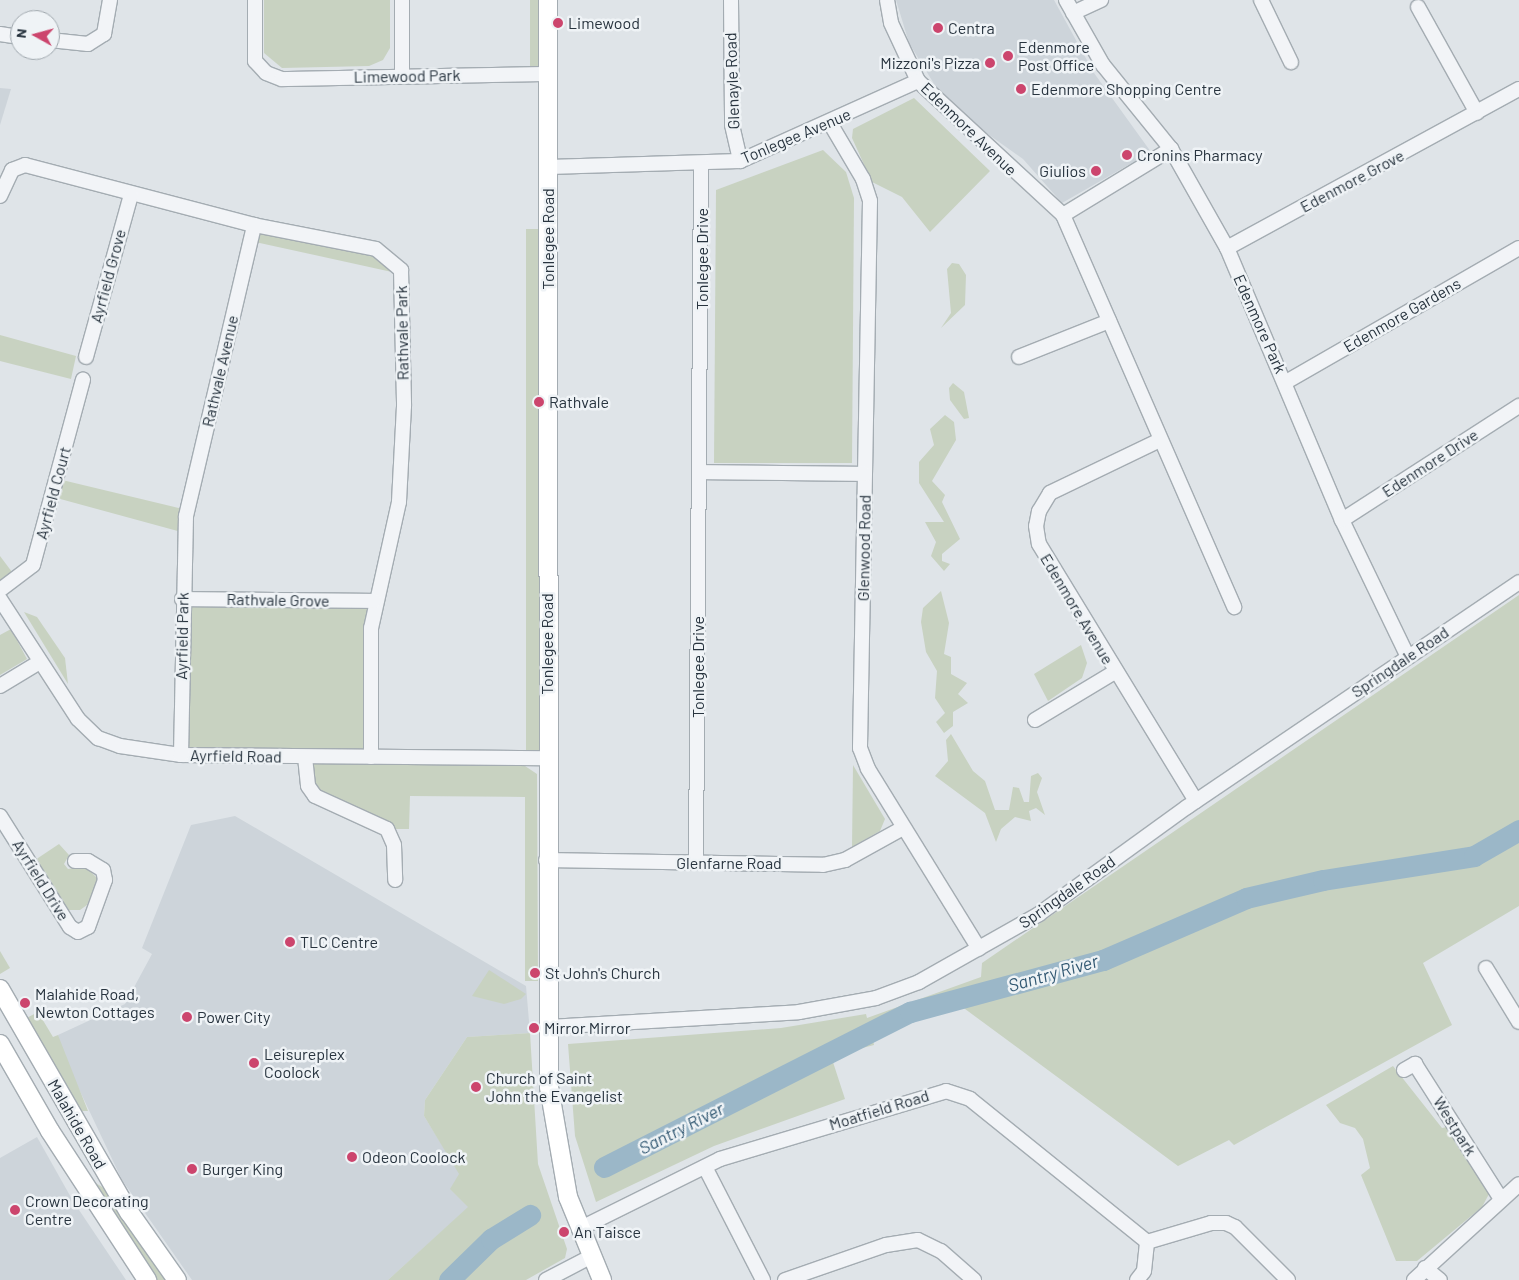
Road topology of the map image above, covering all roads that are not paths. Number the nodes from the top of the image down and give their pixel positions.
1 (110, 0) edge
2 (255, 0) edge
3 (402, 0) edge
4 (548, 0) edge
5 (731, 0) edge
6 (887, 0) edge
7 (1066, 0) edge
8 (1101, 0) edge
9 (1261, 0) edge
10 (1418, 8) dead end
11 (1073, 13) junction
12 (60, 41) edge
13 (1291, 62) dead end
14 (549, 74) junction
15 (402, 76) junction
16 (918, 81) junction
17 (1519, 89) edge
18 (1477, 113) junction
19 (830, 123) junction
20 (1171, 149) junction
21 (740, 161) junction
22 (701, 165) junction
23 (548, 167) junction
24 (2, 190) edge
25 (131, 195) junction
26 (1063, 215) junction
27 (254, 226) junction
28 (1227, 248) junction
29 (1519, 248) edge
30 (1109, 321) junction
31 (86, 357) dead end
32 (1019, 357) dead end
33 (83, 380) dead end
34 (1286, 382) junction
35 (1519, 406) edge
36 (1160, 440) junction
37 (700, 472) junction
38 (865, 474) junction
39 (186, 516) joint
40 (1342, 520) junction
41 (1519, 582) edge
42 (0, 590) edge
43 (182, 598) junction
44 (0, 599) edge
45 (374, 601) junction
46 (1234, 607) dead end
47 (1408, 657) junction
48 (38, 663) junction
49 (1115, 672) junction
50 (0, 686) edge
51 (1035, 720) dead end
52 (180, 755) junction
53 (305, 757) junction
54 (371, 757) junction
55 (547, 758) junction
56 (1196, 801) junction
57 (0, 816) edge
58 (903, 828) junction
59 (546, 860) junction
60 (75, 861) dead end
61 (696, 862) junction
62 (395, 880) dead end
63 (979, 950) junction
64 (1486, 968) dead end
65 (0, 989) edge
66 (1519, 1022) edge
67 (549, 1027) junction
68 (0, 1044) edge
69 (1404, 1070) dead end
70 (98, 1160) junction
71 (705, 1167) junction
72 (75, 1172) junction
73 (1519, 1184) edge
74 (1501, 1199) junction
75 (579, 1229) junction
76 (1148, 1242) junction
77 (590, 1257) junction
78 (1425, 1268) junction
79 (147, 1280) edge
80 (177, 1280) edge
81 (546, 1280) edge
82 (602, 1280) edge
83 (763, 1280) edge
84 (785, 1280) edge
85 (974, 1280) edge
86 (1137, 1280) edge
87 (1288, 1280) edge
88 (1414, 1280) edge
89 (1440, 1280) edge

1 - 12 street
2 - 15 street, Limewood Park
3 - 15 street
4 - 14 main road, Tonlegee Road
5 - 21 street, Glenayle Road
6 - 16 street, Edenmore Avenue
7 - 11 street, Edenmore Park
8 - 11 street
9 - 13 street
10 - 18 street
11 - 20 street, Edenmore Park
14 - 15 street, Limewood Park
14 - 23 main road, Tonlegee Road
16 - 19 street, Tonlegee Avenue
16 - 26 street, Edenmore Avenue
17 - 18 street, Edenmore Grove
18 - 28 street, Edenmore Grove
19 - 21 street, Tonlegee Avenue
19 - 38 street, Glenwood Road
20 - 26 street
20 - 28 street, Edenmore Park
21 - 22 street, Tonlegee Avenue
22 - 23 street, Tonlegee Avenue
22 - 37 street, Tonlegee Drive
23 - 55 main road, Tonlegee Road
24 - 25 street, Rathvale Park
25 - 27 street, Rathvale Park
25 - 31 street, Ayrfield Grove
26 - 30 street, Edenmore Avenue
27 - 39 street, Rathvale Avenue
27 - 45 street, Rathvale Park
28 - 34 street, Edenmore Park
29 - 34 street, Edenmore Gardens
30 - 32 street
30 - 36 street, Edenmore Avenue
33 - 42 street, Ayrfield Court
34 - 40 street, Edenmore Park
35 - 40 street, Edenmore Drive
36 - 46 street, Edenmore Avenue
36 - 49 street, Edenmore Avenue
37 - 38 street
37 - 61 street, Tonlegee Drive
38 - 58 street, Glenwood Road
39 - 43 street, Ayrfield Park
40 - 47 street, Edenmore Park
41 - 47 street, Springdale Road
43 - 45 street, Rathvale Grove
43 - 52 street, Ayrfield Park
44 - 48 street, Ayrfield Road
45 - 54 street, Rathvale Park
47 - 56 street, Springdale Road
48 - 50 street
48 - 52 street, Ayrfield Road
49 - 51 street, Edenmore Avenue
49 - 56 street, Edenmore Avenue
52 - 53 street, Ayrfield Road
53 - 54 street, Ayrfield Road
53 - 62 street
54 - 55 street, Ayrfield Road
55 - 59 main road, Tonlegee Road
56 - 63 street, Springdale Road
57 - 60 street, Ayrfield Drive
58 - 61 street, Glenfarne Road
58 - 63 street, Glenwood Road
59 - 61 street, Glenfarne Road
59 - 67 main road, Tonlegee Road
63 - 67 street, Springdale Road
64 - 66 street
65 - 70 main road, Malahide Road
67 - 75 main road, Tonlegee Road
68 - 72 main road, Malahide Road
69 - 74 street, Westpark
70 - 72 main road
70 - 80 main road, Malahide Road
71 - 75 street, Moatfield Road
71 - 76 street, Moatfield Road
71 - 83 street
72 - 79 main road, Malahide Road
73 - 74 street
74 - 78 street
75 - 77 main road, Tonlegee Road
76 - 86 street
76 - 87 street
77 - 81 street
77 - 82 main road, Tonlegee Road
78 - 88 street
78 - 89 street
84 - 85 street

